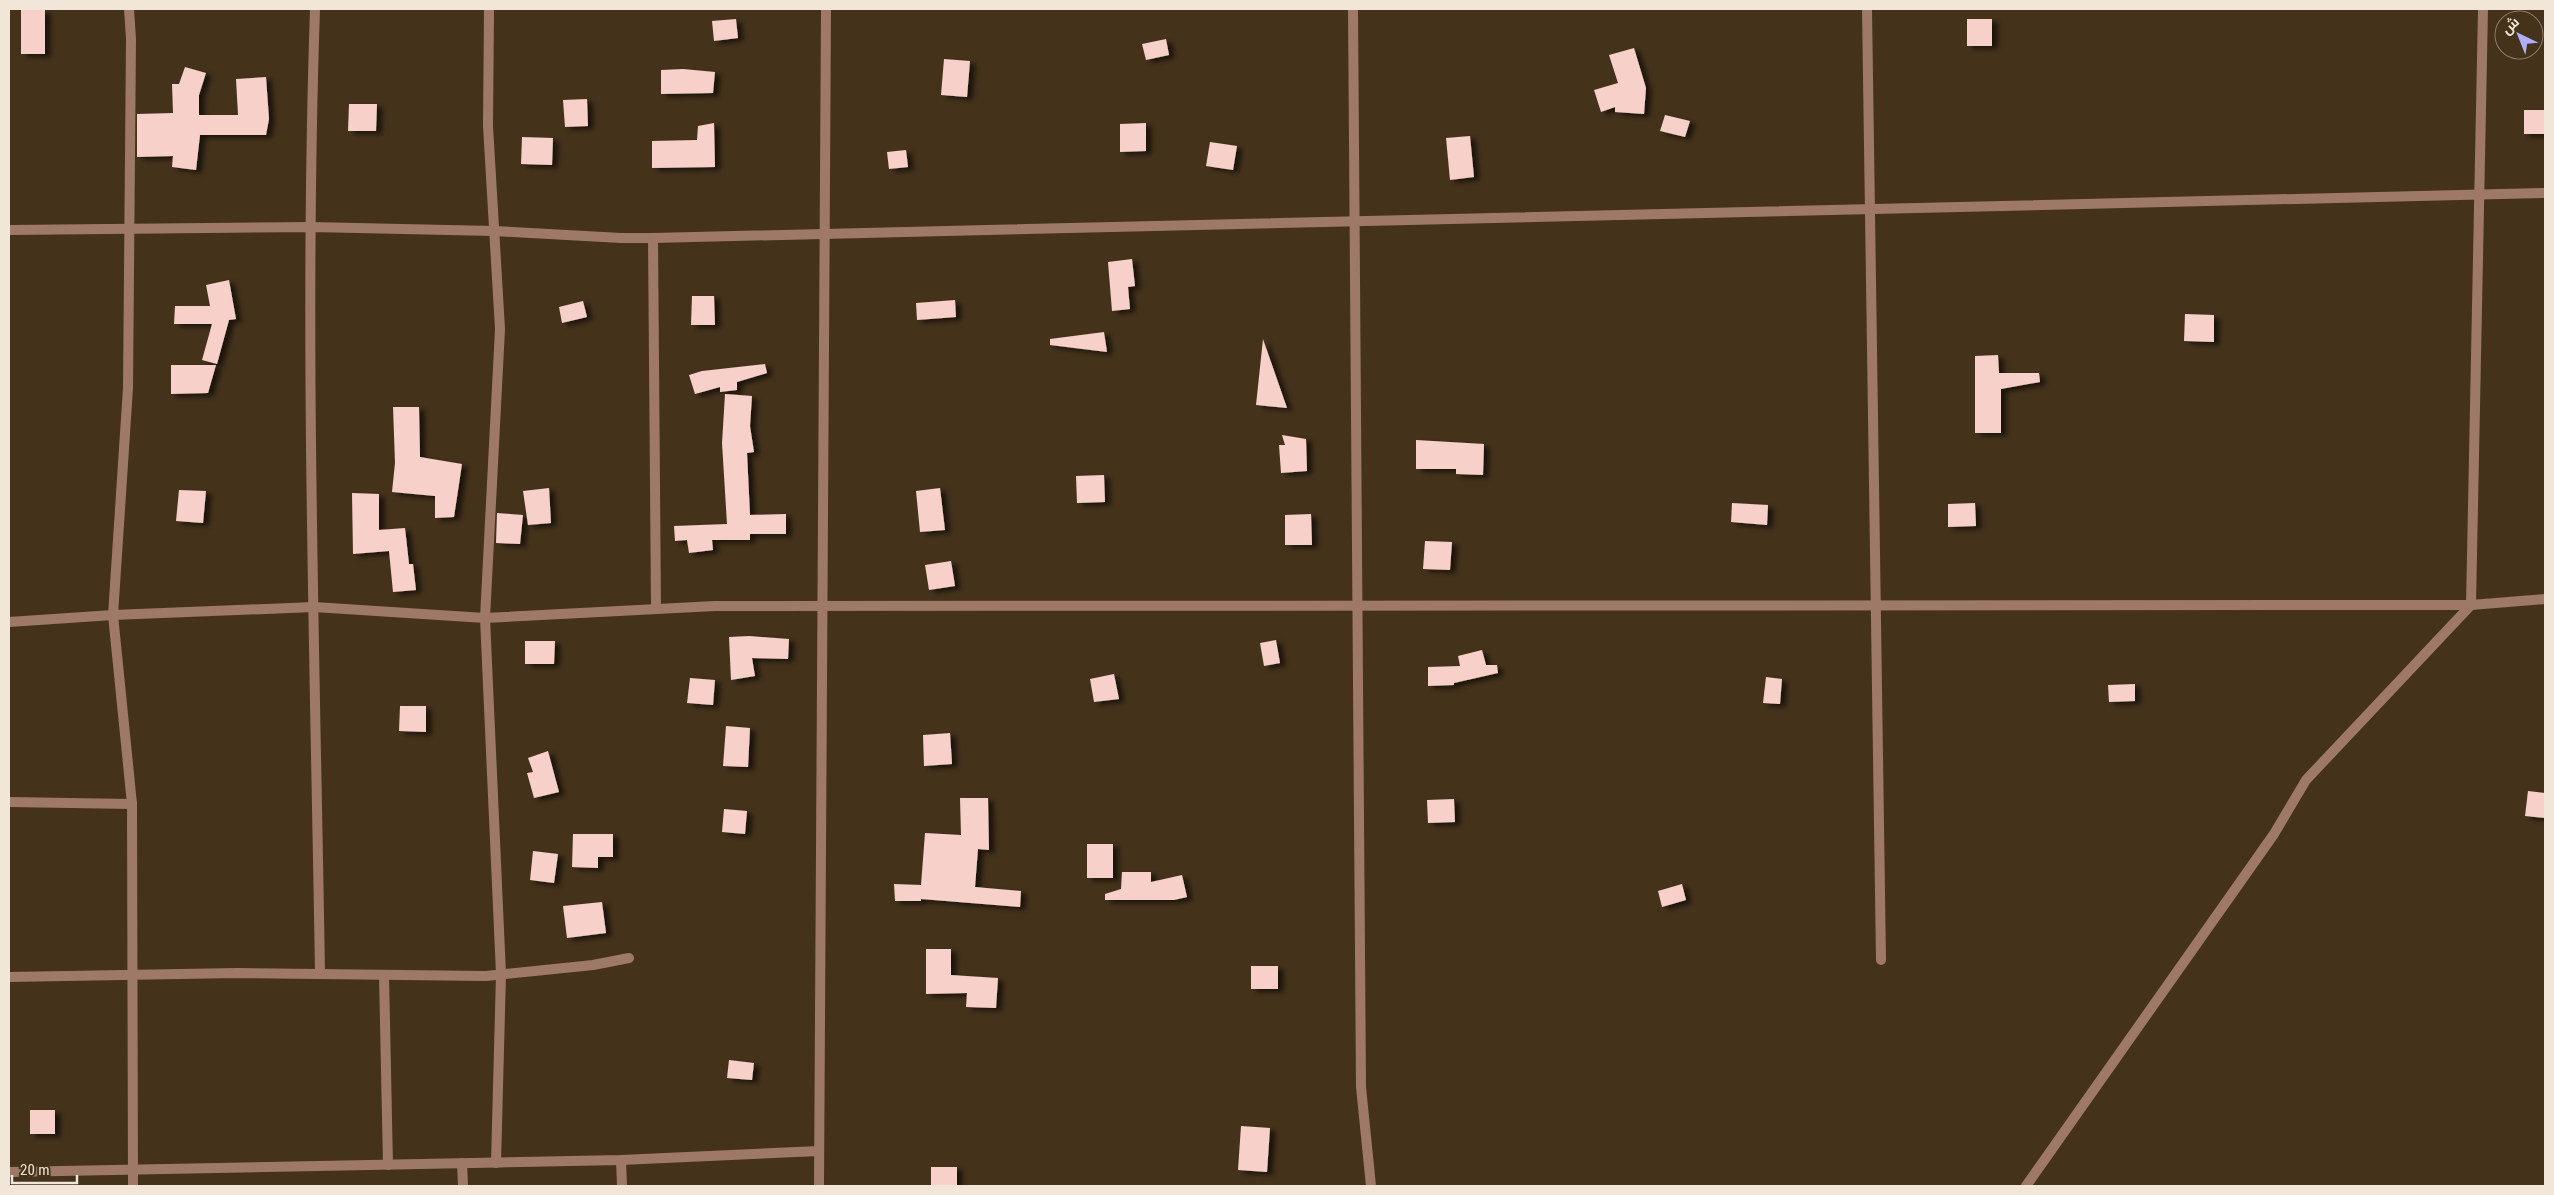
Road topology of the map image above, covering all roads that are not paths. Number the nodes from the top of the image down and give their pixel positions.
1 (129, 9) edge
2 (315, 9) edge
3 (489, 9) edge
4 (826, 9) edge
5 (1353, 9) edge
6 (1867, 9) edge
7 (2483, 9) edge
8 (2545, 193) edge
9 (2479, 194) junction
10 (1870, 209) junction
11 (1355, 220) junction
12 (311, 227) junction
13 (9, 230) edge
14 (130, 230) junction
15 (494, 231) junction
16 (824, 232) junction
17 (653, 238) junction
18 (2545, 600) edge
19 (2471, 605) junction
20 (1357, 606) junction
21 (1876, 606) junction
22 (314, 607) junction
23 (824, 607) junction
24 (656, 609) junction
25 (113, 615) junction
26 (485, 618) junction
27 (9, 622) edge
28 (9, 802) edge
29 (132, 804) junction
30 (629, 958) dead end
31 (1881, 960) dead end
32 (320, 974) junction
33 (501, 974) junction
34 (132, 975) junction
35 (384, 975) junction
36 (9, 977) edge
37 (819, 1151) junction
38 (621, 1160) junction
39 (496, 1162) junction
40 (462, 1163) junction
41 (388, 1165) junction
42 (133, 1170) junction
43 (9, 1172) edge
44 (133, 1186) edge
45 (463, 1186) edge
46 (622, 1186) edge
47 (819, 1186) edge
48 (1371, 1186) edge
49 (2026, 1186) edge

1 - 14 street
2 - 12 street
3 - 15 street
4 - 16 street
5 - 11 street
6 - 10 street
7 - 9 street
8 - 9 street
9 - 10 street
9 - 19 street
10 - 11 street
10 - 21 street
11 - 16 street
11 - 20 street
12 - 14 street
12 - 15 street
12 - 22 street
13 - 14 street
14 - 25 street
15 - 17 street
15 - 26 street
16 - 17 street
16 - 23 street
17 - 24 street
18 - 19 street
19 - 21 street
19 - 49 street
20 - 21 street
20 - 23 street
20 - 48 street
21 - 31 street
22 - 25 street
22 - 26 street
22 - 32 street
23 - 24 street
23 - 37 street
24 - 26 street
25 - 27 street
25 - 29 street
26 - 33 street
28 - 29 street
29 - 34 street
30 - 33 street
32 - 34 street
32 - 35 street
33 - 35 street
33 - 39 street
34 - 36 street
34 - 42 street
35 - 41 street
37 - 38 street
37 - 47 street
38 - 39 street
38 - 46 street
39 - 40 street
40 - 41 street
40 - 45 street
41 - 42 street
42 - 43 street
42 - 44 street

